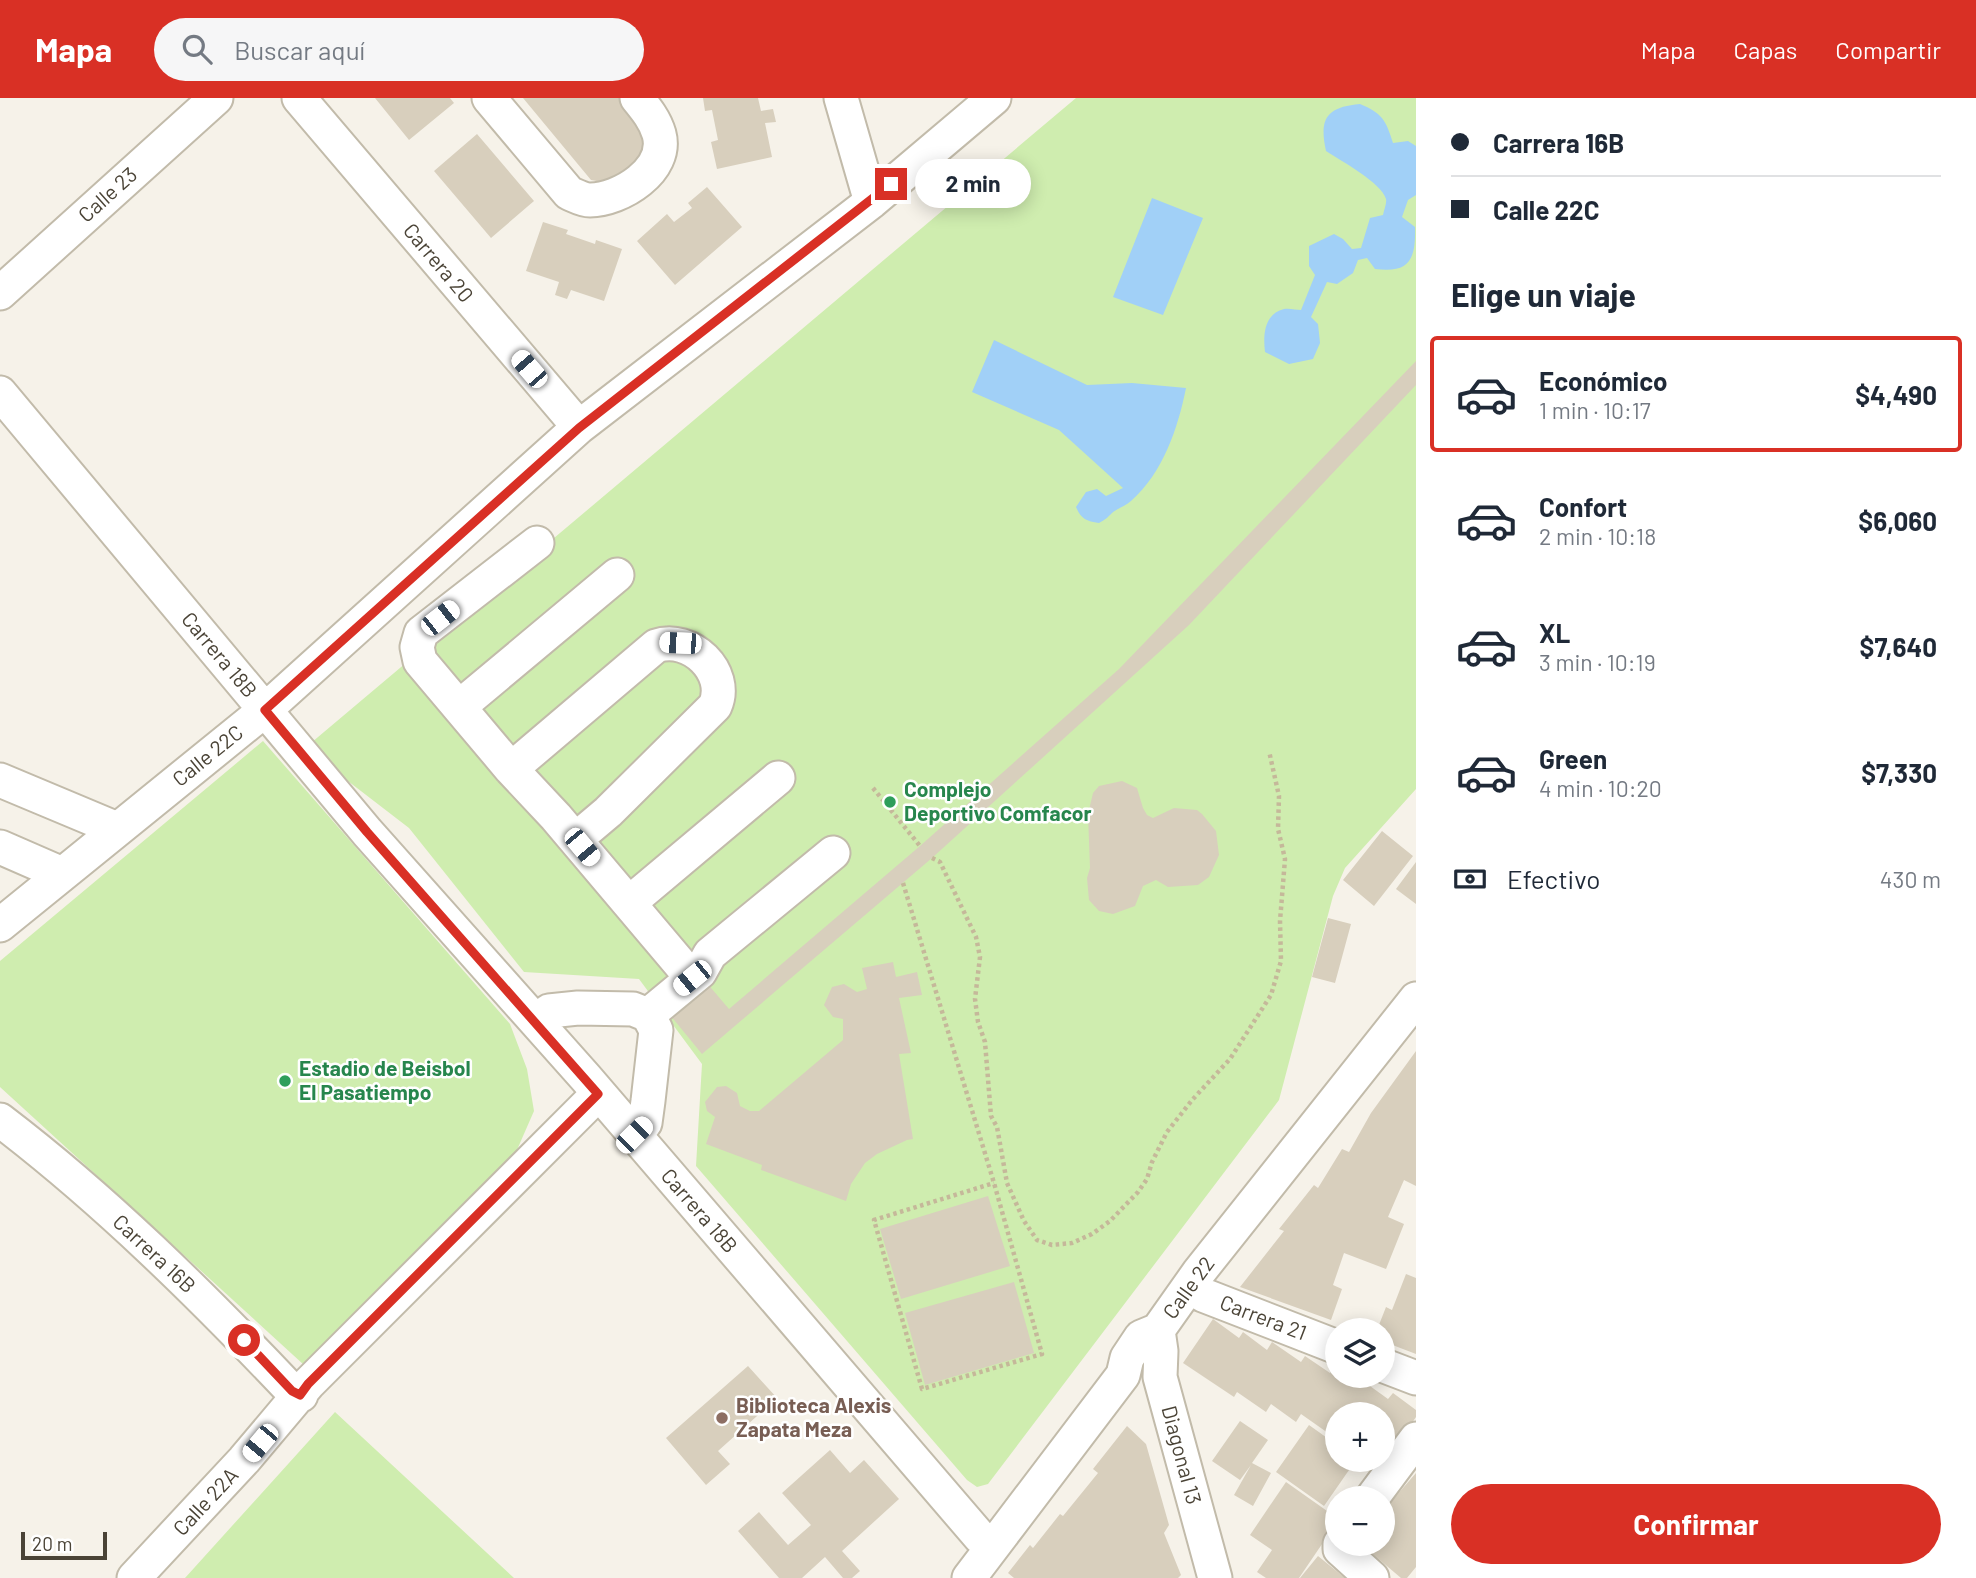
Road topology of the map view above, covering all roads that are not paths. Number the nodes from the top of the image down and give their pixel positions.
1 (216, 98) edge
2 (299, 98) edge
3 (489, 98) edge
4 (637, 98) edge
5 (841, 98) edge
6 (994, 98) edge
7 (871, 202) junction
8 (0, 293) edge
9 (0, 393) edge
10 (579, 428) junction
11 (537, 543) dead end
12 (617, 575) dead end
13 (459, 707) junction
14 (265, 710) junction
15 (511, 769) junction
16 (778, 778) dead end
17 (0, 780) edge
18 (117, 829) junction
19 (576, 839) junction
20 (0, 847) edge
21 (833, 853) dead end
22 (62, 874) junction
23 (629, 903) junction
24 (0, 925) edge
25 (692, 978) junction
26 (1416, 999) edge
27 (649, 1015) junction
28 (536, 1021) junction
29 (598, 1094) junction
30 (0, 1120) edge
31 (634, 1135) junction
32 (1190, 1285) junction
33 (1158, 1330) junction
34 (1325, 1342) edge
35 (1395, 1370) edge
36 (1124, 1375) junction
37 (1160, 1377) junction
38 (1416, 1378) edge
39 (300, 1395) junction
40 (1416, 1439) edge
41 (1381, 1486) edge
42 (993, 1546) junction
43 (1348, 1556) edge
44 (134, 1578) edge
45 (969, 1578) edge
46 (1215, 1578) edge
47 (1372, 1578) edge

1 - 8 street, Calle 23
2 - 10 street, Carrera 20
3 - 4 street
5 - 7 street
6 - 7 street, Calle 22C
7 - 10 street, Calle 22C
9 - 14 street, Carrera 18B
10 - 14 street, Calle 22C
11 - 13 street
12 - 13 street
13 - 15 street
14 - 18 street, Calle 22C
14 - 28 street, Carrera 18B
15 - 19 street
15 - 19 street
16 - 23 street
17 - 18 street
18 - 22 street, Calle 22C
19 - 23 street
20 - 22 street
21 - 25 street
22 - 24 street, Calle 22C
23 - 25 street
25 - 27 street
26 - 32 street, Calle 22
27 - 28 street
27 - 31 street
28 - 29 street, Carrera 18B
29 - 31 street, Carrera 18B
29 - 39 street, Calle 22A
30 - 39 street, Carrera 16B
31 - 42 street, Carrera 18B
32 - 33 street, Calle 22
32 - 34 street, Carrera 21
33 - 36 street, Calle 22
33 - 37 street, Diagonal 13
35 - 38 street
36 - 37 street
36 - 42 street, Calle 22
37 - 46 street, Diagonal 13
39 - 44 street, Calle 22A
40 - 41 street
42 - 45 street, Calle 22
43 - 47 street

